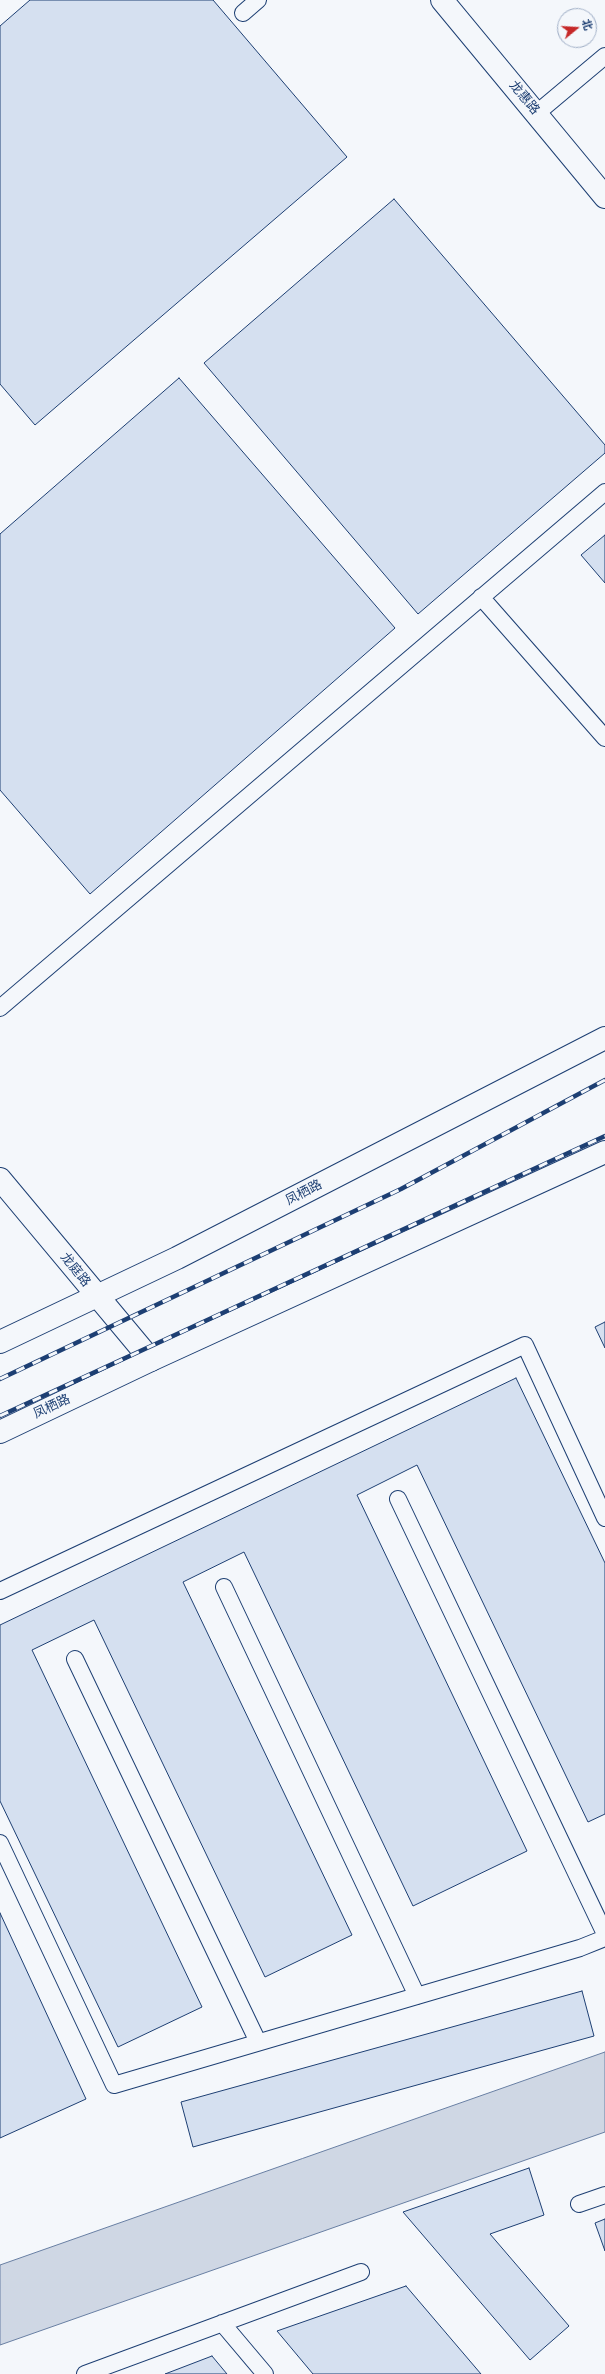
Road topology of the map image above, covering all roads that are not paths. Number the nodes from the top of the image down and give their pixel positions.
1 (258, 0) edge
2 (442, 0) edge
3 (243, 13) dead end
4 (605, 56) edge
5 (536, 113) junction
6 (605, 197) edge
7 (605, 492) edge
8 (481, 597) junction
9 (605, 738) edge
10 (0, 1008) edge
11 (605, 1038) edge
12 (605, 1152) edge
13 (0, 1179) edge
14 (96, 1296) junction
15 (0, 1342) edge
16 (151, 1360) junction
17 (0, 1432) edge
18 (398, 1499) dead end
19 (605, 1518) edge
20 (224, 1587) dead end
21 (0, 1591) edge
22 (76, 1659) dead end
23 (0, 1843) edge
24 (605, 1934) edge
25 (605, 1938) edge
26 (417, 1996) junction
27 (258, 2042) junction
28 (605, 2195) edge
29 (579, 2204) dead end
30 (361, 2272) dead end
31 (222, 2323) junction
32 (85, 2374) edge
33 (265, 2374) edge

1 - 3 lane
2 - 5 main road, 龙惠路
4 - 5 lane
5 - 6 main road, 龙惠路
7 - 8 lane
8 - 9 lane
8 - 10 lane
11 - 14 main road, 凤栖路
12 - 16 main road, 凤栖路
13 - 14 main road, 龙庭路
14 - 15 main road, 凤栖路
14 - 16 main road, 龙庭路
16 - 17 main road, 凤栖路
18 - 24 lane
19 - 21 lane
20 - 26 lane
22 - 27 lane
23 - 27 lane
25 - 26 lane
26 - 27 lane
28 - 29 lane
30 - 31 lane
31 - 32 lane
31 - 33 lane

